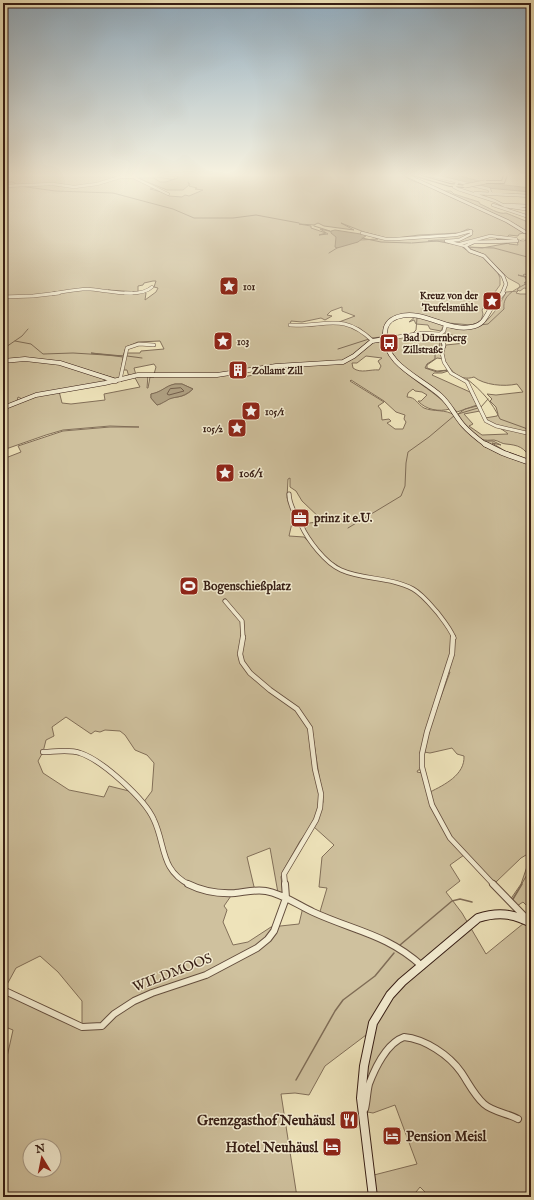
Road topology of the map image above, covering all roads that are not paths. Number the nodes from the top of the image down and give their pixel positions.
1 (362, 233) dead end
2 (516, 240) joint
3 (460, 244) junction
4 (465, 246) junction
5 (152, 287) dead end
6 (3, 297) edge
7 (445, 324) junction
8 (290, 325) dead end
9 (439, 334) junction
10 (385, 339) junction
11 (373, 341) junction
12 (154, 345) dead end
13 (3, 361) edge
14 (118, 380) junction
15 (3, 408) edge
16 (531, 434) edge
17 (531, 463) edge
18 (289, 494) dead end
19 (225, 601) dead end
20 (43, 752) dead end
21 (286, 898) junction
22 (530, 922) edge
23 (422, 966) junction
24 (3, 990) edge
25 (362, 1111) junction
26 (518, 1119) dead end
27 (371, 1197) edge

1 - 3 street
2 - 3 street
2 - 4 main road
3 - 4 street
4 - 7 main road
5 - 6 street
7 - 9 street
7 - 10 main road
8 - 11 street
9 - 10 street
9 - 16 street
10 - 11 main road
10 - 17 main road
11 - 14 main road
12 - 14 street
13 - 14 main road
14 - 15 main road
18 - 22 street
19 - 21 street, WILDMOOS
20 - 21 street
21 - 23 street
21 - 24 street, WILDMOOS
22 - 23 main road
23 - 25 main road
25 - 26 street
25 - 27 main road

